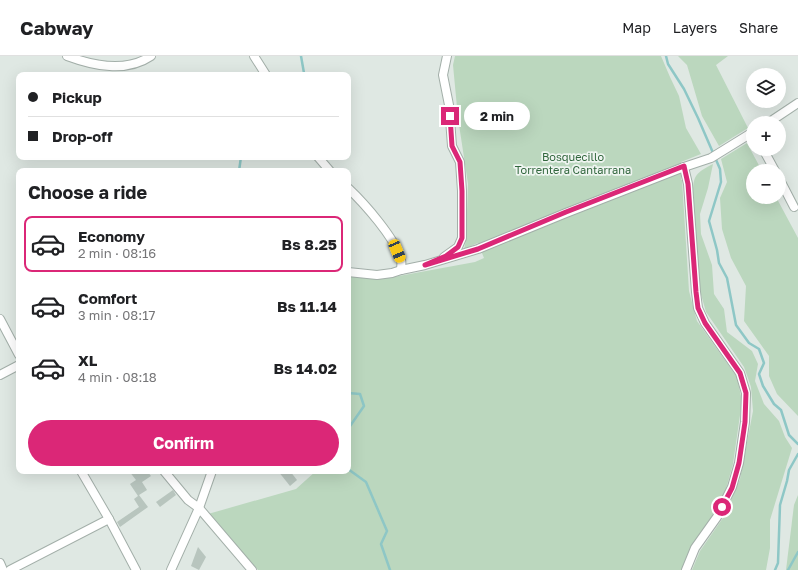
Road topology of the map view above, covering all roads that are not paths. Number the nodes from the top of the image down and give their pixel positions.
1 (68, 56) edge
2 (151, 56) edge
3 (254, 56) edge
4 (447, 56) edge
5 (264, 72) edge
6 (798, 104) edge
7 (779, 116) edge
8 (746, 136) edge
9 (321, 160) edge
10 (684, 166) junction
11 (327, 168) edge
12 (351, 191) edge
13 (786, 192) edge
14 (794, 207) dead end
15 (425, 265) junction
16 (401, 270) junction
17 (351, 272) edge
18 (0, 319) edge
19 (16, 349) edge
20 (16, 367) edge
21 (0, 375) edge
22 (83, 474) edge
23 (166, 474) edge
24 (211, 474) edge
25 (199, 508) junction
26 (110, 519) junction
27 (0, 564) edge
28 (4, 570) edge
29 (10, 570) edge
30 (136, 570) edge
31 (171, 570) edge
32 (252, 570) edge
33 (686, 570) edge

1 - 2 street
3 - 5 street
4 - 15 street
6 - 7 street
8 - 10 street
9 - 11 street
10 - 15 street
10 - 33 street
12 - 16 street
13 - 14 street
15 - 16 street
16 - 17 street
18 - 19 street
20 - 21 street
22 - 26 street
23 - 25 street
24 - 25 street
25 - 31 street
25 - 32 street
26 - 29 street
26 - 30 street
27 - 28 street

